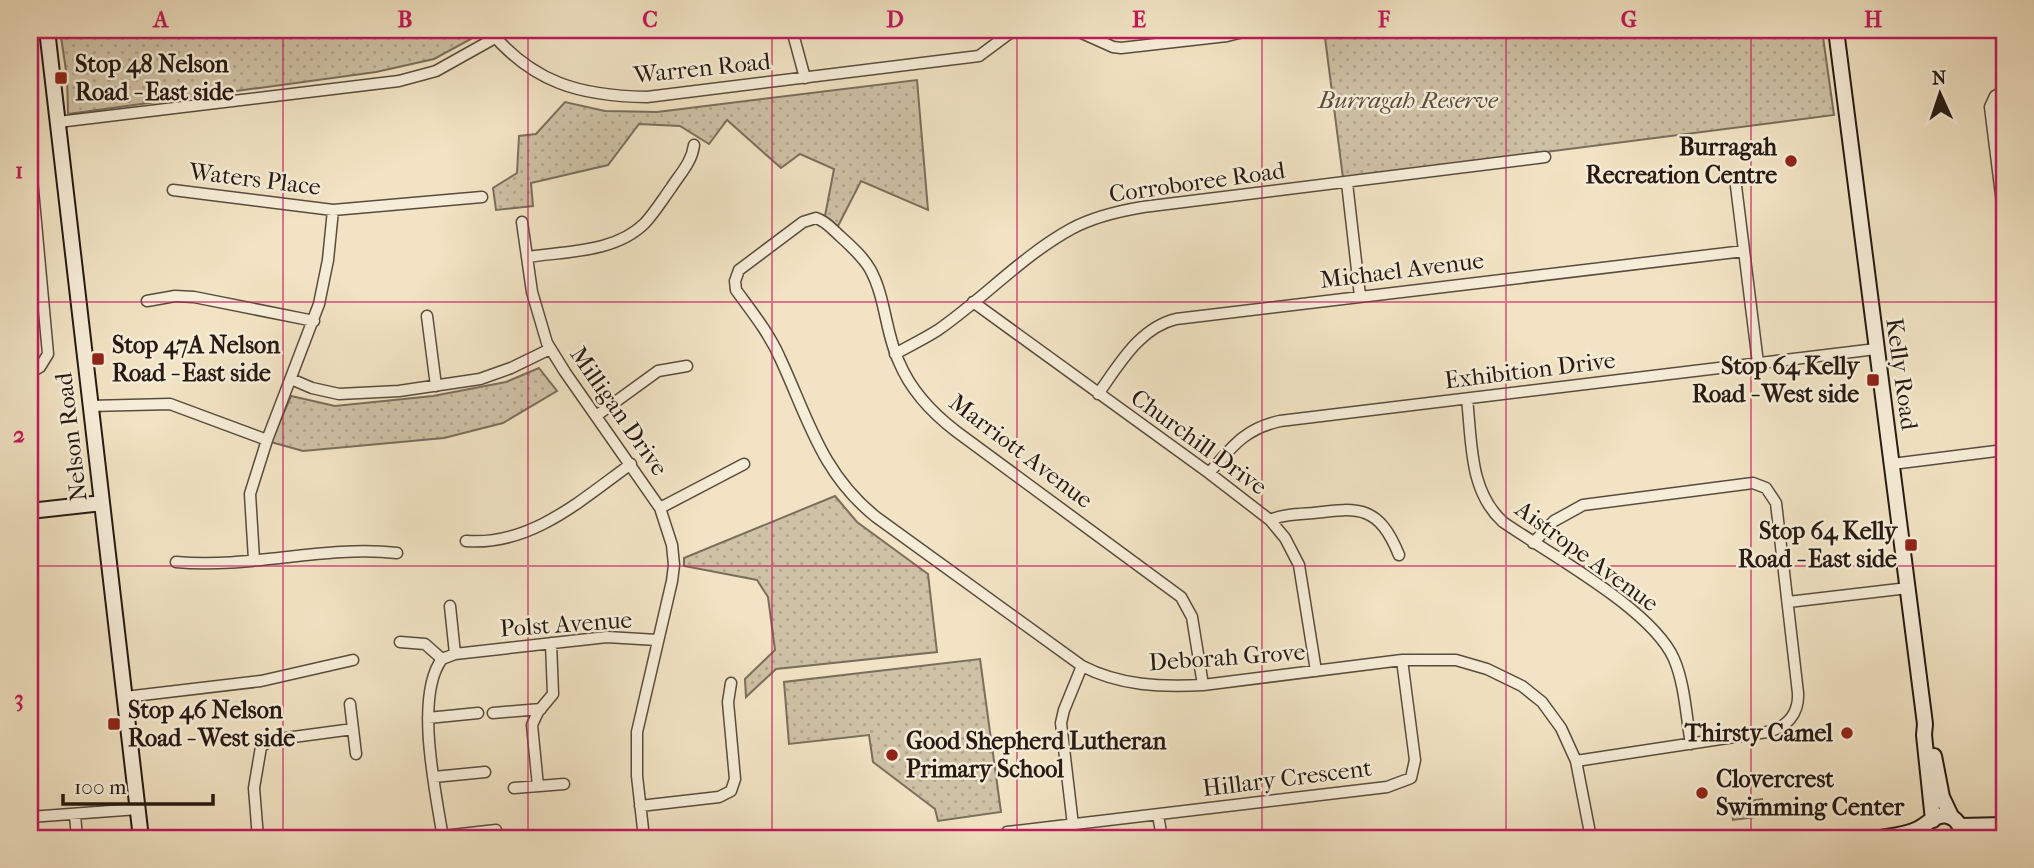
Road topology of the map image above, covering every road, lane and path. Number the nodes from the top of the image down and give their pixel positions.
1 (47, 30) edge
2 (792, 30) edge
3 (1014, 30) edge
4 (1075, 30) edge
5 (1251, 30) edge
6 (1836, 30) edge
7 (1227, 33) edge
8 (492, 34) edge
9 (805, 78) junction
10 (2004, 91) edge
11 (58, 122) junction
12 (694, 145) dead end
13 (30, 157) edge
14 (1545, 157) dead end
15 (1735, 178) dead end
16 (1347, 183) junction
17 (173, 190) dead end
18 (482, 197) dead end
19 (333, 210) junction
20 (2004, 219) edge
21 (522, 222) dead end
22 (1744, 251) junction
23 (527, 257) junction
24 (735, 281) joint
25 (1360, 296) junction
26 (147, 302) dead end
27 (973, 302) junction
28 (427, 316) dead end
29 (314, 321) junction
30 (550, 349) junction
31 (1876, 349) junction
32 (895, 354) junction
33 (1758, 363) junction
34 (687, 366) dead end
35 (30, 373) edge
36 (290, 379) junction
37 (436, 386) junction
38 (1098, 394) junction
39 (1467, 400) junction
40 (90, 406) junction
41 (596, 416) junction
42 (267, 440) junction
43 (2004, 450) edge
44 (631, 464) junction
45 (744, 464) dead end
46 (1892, 464) junction
47 (1209, 473) junction
48 (102, 503) junction
49 (660, 508) junction
50 (30, 511) edge
51 (1270, 520) junction
52 (466, 541) dead end
53 (1533, 543) junction
54 (397, 552) dead end
55 (1399, 555) dead end
56 (254, 559) junction
57 (176, 562) dead end
58 (1908, 588) junction
59 (1788, 602) junction
60 (450, 606) dead end
61 (657, 640) junction
62 (400, 642) dead end
63 (551, 643) junction
64 (455, 654) junction
65 (442, 659) junction
66 (353, 660) dead end
67 (1402, 660) junction
68 (1082, 666) junction
69 (1316, 671) junction
70 (731, 683) dead end
71 (1203, 685) junction
72 (125, 697) junction
73 (350, 704) dead end
74 (541, 709) junction
75 (478, 713) dead end
76 (493, 713) dead end
77 (428, 718) junction
78 (1925, 724) junction
79 (353, 729) junction
80 (1691, 744) junction
81 (356, 754) dead end
82 (1576, 761) junction
83 (485, 772) dead end
84 (434, 777) junction
85 (564, 784) dead end
86 (538, 786) junction
87 (514, 788) dead end
88 (640, 806) junction
89 (138, 809) junction
90 (75, 815) junction
91 (1158, 815) junction
92 (30, 817) edge
93 (1073, 825) junction
94 (2004, 825) edge
95 (1929, 827) edge
96 (1958, 827) edge
97 (496, 830) dead end
98 (1007, 832) dead end
99 (2004, 832) edge
100 (443, 837) edge
101 (77, 838) edge
102 (141, 838) edge
103 (258, 838) edge
104 (644, 838) edge
105 (1161, 838) edge
106 (1591, 838) edge
107 (1880, 838) edge
108 (1970, 838) edge

1 - 11 main road, Nelson Road
2 - 9 street
3 - 9 street, Warren Road
4 - 7 street
5 - 7 street
6 - 31 main road, Kelly Road
8 - 9 street, Warren Road
8 - 11 street
10 - 20 street
11 - 40 main road, Nelson Road
12 - 23 street
13 - 35 street
14 - 16 street, Corroboree Road
15 - 22 street
16 - 25 street
16 - 27 street, Corroboree Road
17 - 19 street, Waters Place
18 - 19 street, Waters Place
19 - 29 street, Waters Place
21 - 23 street
22 - 25 street, Michael Avenue
22 - 33 street
23 - 30 street
24 - 32 street, Marriott Avenue
24 - 68 street, Deborah Grove
25 - 38 street, Michael Avenue
26 - 29 street
27 - 32 street, Corroboree Road
27 - 38 street, Churchill Drive
28 - 37 street
29 - 36 street, Waters Place
30 - 37 street, Milligan Drive
30 - 41 street, Milligan Drive
31 - 33 street, Exhibition Drive
31 - 46 main road, Kelly Road
32 - 71 street, Marriott Avenue
33 - 39 street, Exhibition Drive
34 - 41 street
36 - 37 street, Milligan Drive
36 - 42 street
38 - 47 street, Churchill Drive
39 - 47 street, Exhibition Drive
39 - 53 street, Aistrope Avenue
40 - 42 street
40 - 48 main road, Nelson Road
41 - 44 street, Milligan Drive
42 - 56 street
43 - 46 street
44 - 49 street, Milligan Drive
44 - 52 street
45 - 49 street
46 - 58 main road, Kelly Road
47 - 51 street, Churchill Drive
48 - 50 main road
48 - 72 main road, Nelson Road
49 - 61 street, Milligan Drive
51 - 55 street
51 - 69 street, Churchill Drive
53 - 59 street
53 - 80 street, Aistrope Avenue
54 - 56 street
56 - 57 street
58 - 59 street
58 - 78 main road, Kelly Road
59 - 80 street
60 - 64 street
61 - 63 street, Polst Avenue
61 - 88 street, Milligan Drive
62 - 65 street
63 - 64 street, Polst Avenue
63 - 74 street
64 - 65 street, Polst Avenue
65 - 77 street
66 - 72 street
67 - 69 street, Deborah Grove
67 - 82 street, Deborah Grove
67 - 91 street, Hillary Crescent
68 - 71 street, Deborah Grove
68 - 93 street
69 - 71 street, Deborah Grove
70 - 88 street
72 - 89 main road, Nelson Road
73 - 79 street
74 - 76 street
74 - 86 street
75 - 77 street
77 - 84 street
78 - 95 main road, Kelly Road
78 - 96 main road, Kelly Road
79 - 81 street
79 - 103 street
80 - 82 street
82 - 106 street, Deborah Grove
83 - 84 street
84 - 100 street
85 - 86 street
86 - 87 street
88 - 104 street, Milligan Drive
89 - 90 street
89 - 102 main road, Nelson Road
90 - 92 street
90 - 101 street
91 - 93 street, Hillary Crescent
91 - 105 street
93 - 98 street, Hillary Crescent
94 - 96 main road
95 - 96 main road
95 - 107 main road
97 - 100 street
99 - 108 main road

